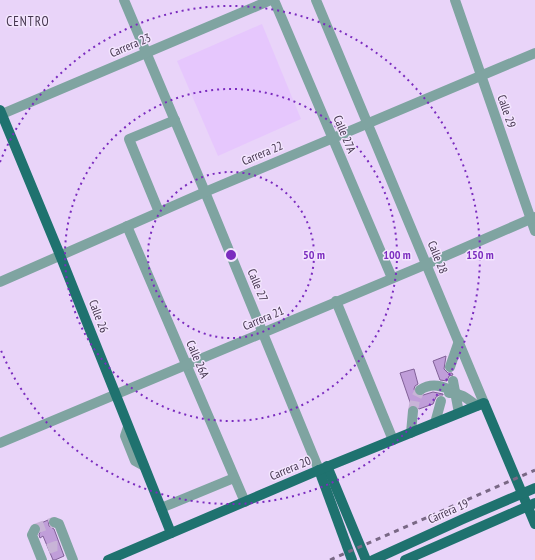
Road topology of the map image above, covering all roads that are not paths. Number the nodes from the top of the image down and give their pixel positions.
1 (124, 0) edge
2 (271, 0) edge
3 (274, 0) edge
4 (316, 0) edge
5 (455, 0) edge
6 (145, 52) junction
7 (535, 52) edge
8 (481, 74) junction
9 (1, 113) edge
10 (175, 120) junction
11 (368, 122) junction
12 (333, 137) junction
13 (205, 192) junction
14 (159, 212) junction
15 (533, 218) edge
16 (127, 226) junction
17 (535, 231) edge
18 (60, 255) junction
19 (427, 264) junction
20 (392, 278) junction
21 (0, 282) edge
22 (336, 301) junction
23 (264, 332) junction
24 (459, 341) junction
25 (186, 364) junction
26 (450, 367) dead end
27 (453, 381) dead end
28 (420, 390) dead end
29 (115, 394) junction
30 (447, 396) junction
31 (480, 405) junction
32 (412, 411) tunnel mouth
33 (459, 413) junction
34 (435, 423) junction
35 (410, 433) junction
36 (393, 440) junction
37 (0, 442) edge
38 (323, 468) junction
39 (234, 478) junction
40 (535, 488) edge
41 (523, 494) junction
42 (245, 502) junction
43 (531, 504) edge
44 (161, 508) junction
45 (54, 522) dead end
46 (535, 524) edge
47 (35, 529) dead end
48 (171, 533) junction
49 (48, 549) tunnel mouth
50 (69, 553) edge
51 (41, 558) edge
52 (108, 560) edge
53 (352, 560) edge
54 (366, 560) edge
55 (373, 560) edge
56 (405, 560) edge

1 - 6 street, Calle 27
2 - 6 street, Carrera 23
3 - 12 street, Calle 27A
4 - 11 street, Calle 28
5 - 8 street, Calle 29
6 - 9 street, Carrera 23
6 - 10 street, Calle 27
7 - 8 street, Carrera 22
8 - 11 street, Carrera 22
8 - 15 street, Calle 29
9 - 18 main road, Calle 26
10 - 13 street, Calle 27
10 - 14 street
11 - 12 street, Carrera 22
11 - 19 street, Calle 28
12 - 13 street, Carrera 22
12 - 20 street, Calle 27A
13 - 14 street, Carrera 22
13 - 23 street, Calle 27
14 - 16 street, Carrera 22
15 - 17 street, Calle 29
15 - 19 street, Carrera 21
16 - 18 street, Carrera 22
16 - 25 street, Calle 26A
18 - 21 street, Carrera 22
18 - 29 main road, Calle 26
19 - 20 street, Carrera 21
19 - 24 street, Calle 28
20 - 22 street, Carrera 21
22 - 23 street, Carrera 21
22 - 36 street
23 - 25 street, Carrera 21
23 - 38 street, Calle 27
24 - 26 street
24 - 31 street, Calle 28
25 - 29 street, Carrera 21
25 - 39 street, Calle 26A
27 - 30 street
28 - 30 street
29 - 37 street, Carrera 21
29 - 44 main road, Calle 26
30 - 31 street
30 - 33 street
30 - 34 street
31 - 33 main road, Carrera 20
31 - 41 main road, Calle 28
32 - 35 street
33 - 34 main road, Carrera 20
34 - 35 main road, Carrera 20
35 - 36 main road, Carrera 20
36 - 38 main road, Carrera 20
38 - 42 main road, Carrera 20
38 - 53 main road, Calle 27
38 - 54 main road, Calle 27
39 - 42 street, Calle 26A
39 - 44 street
40 - 41 main road, Carrera 19
41 - 43 main road, Calle 28
41 - 55 main road, Carrera 19
42 - 48 main road, Carrera 20
43 - 46 main road, Calle 28
43 - 56 main road
44 - 48 main road, Calle 26
45 - 50 street
47 - 51 street
48 - 52 main road, Carrera 20
49 - 51 street

